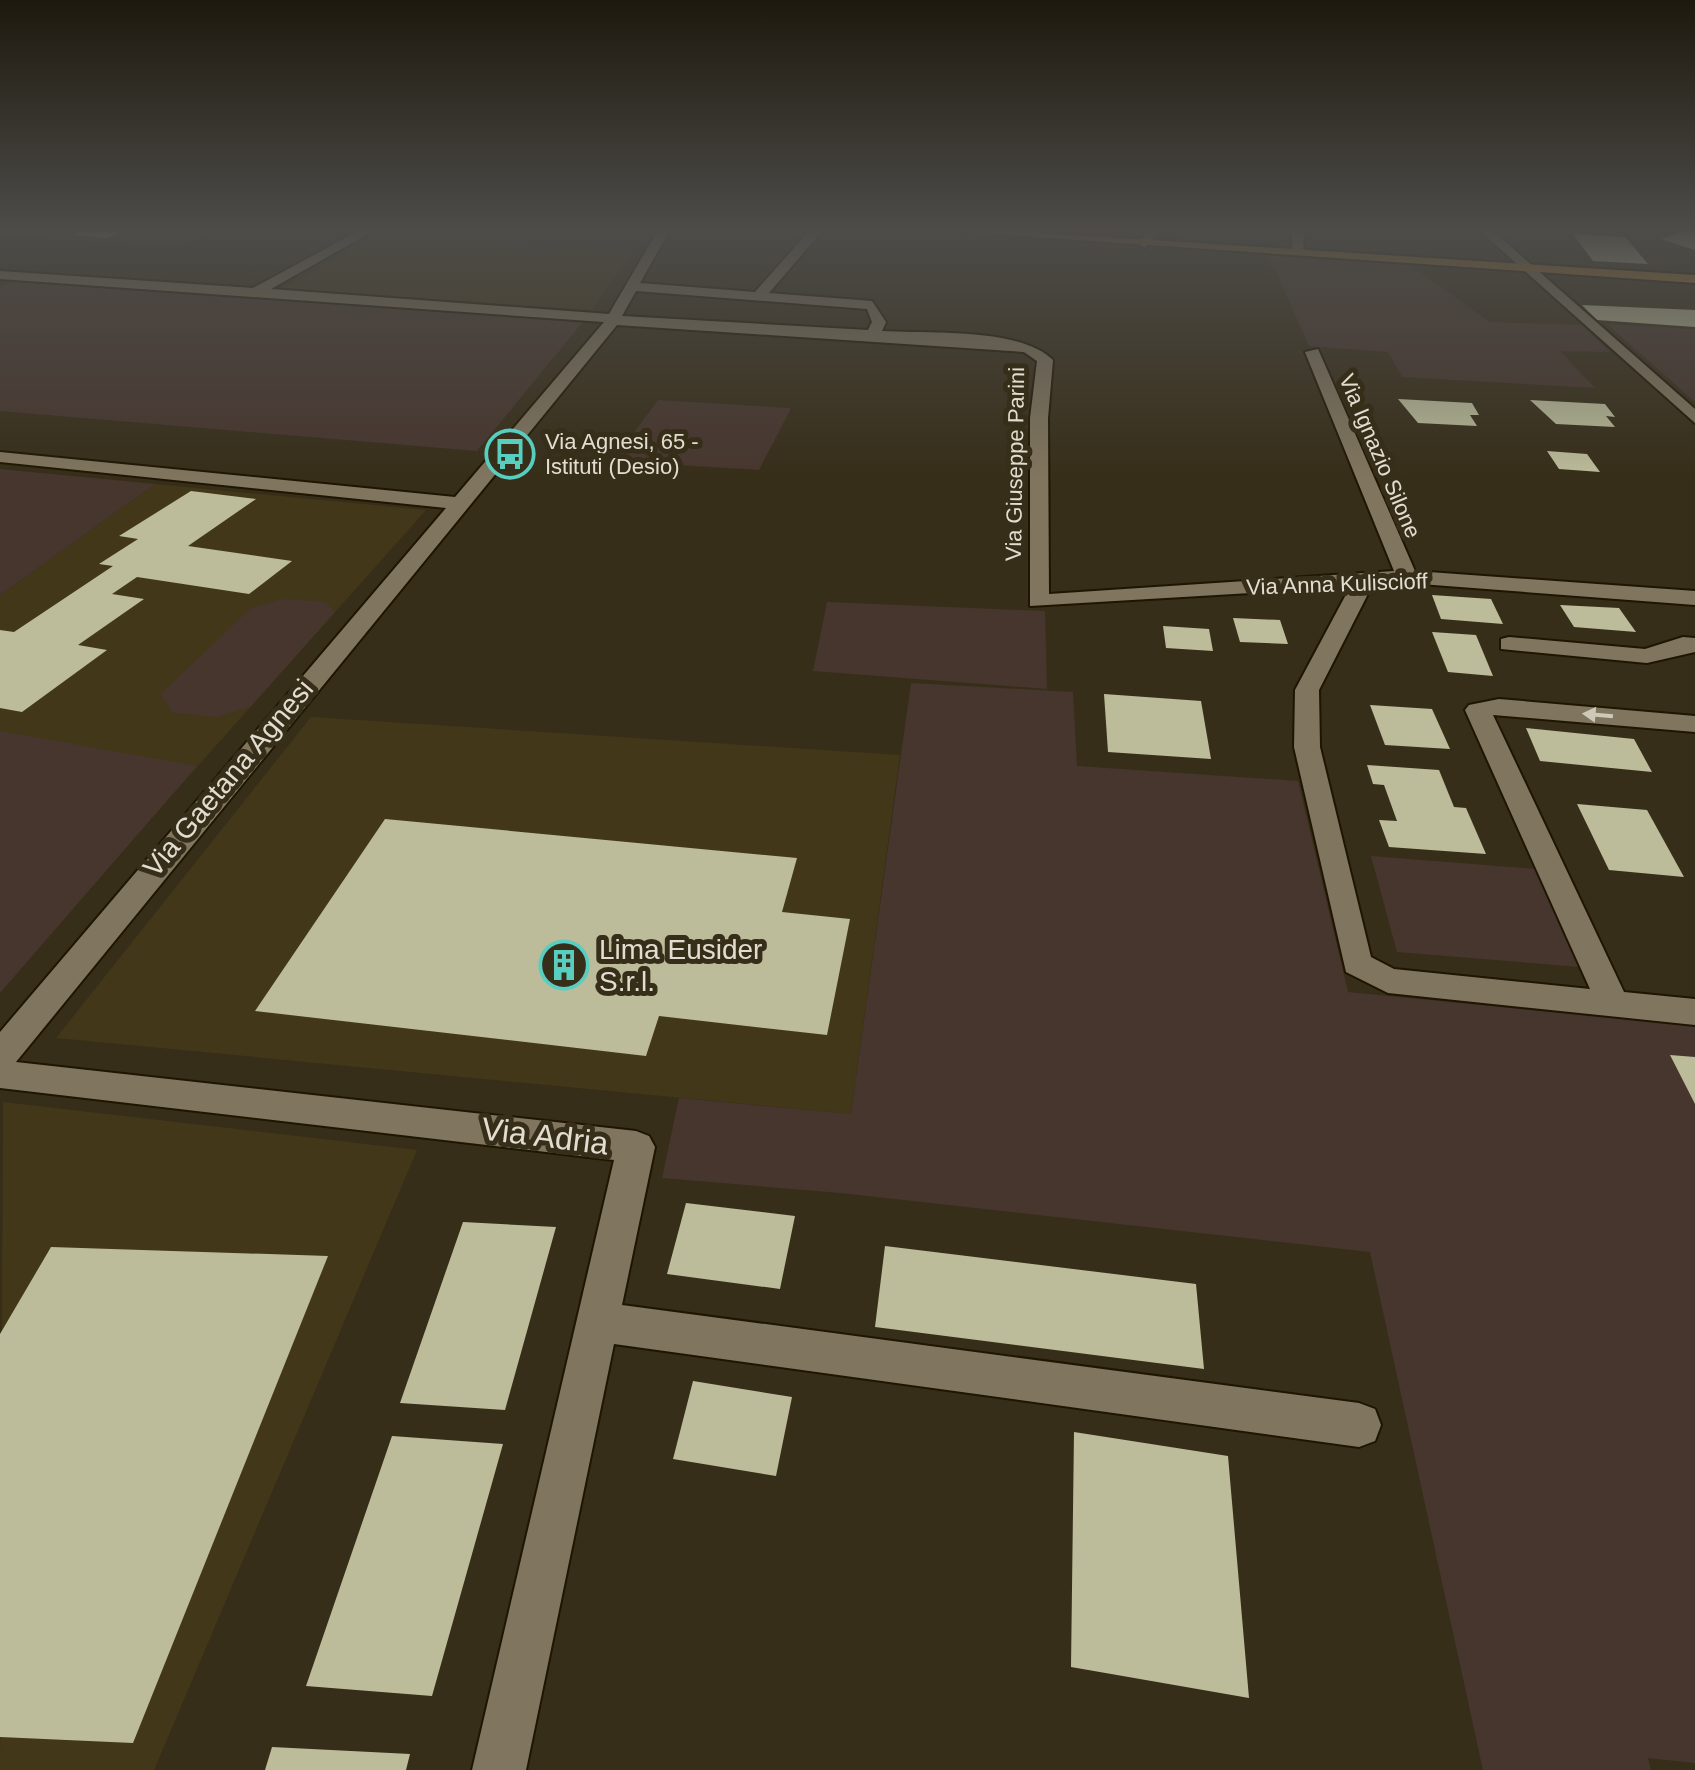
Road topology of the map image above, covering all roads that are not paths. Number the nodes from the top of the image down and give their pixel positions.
1 (564, 313) edge
2 (617, 313) edge
3 (875, 313) edge
4 (1581, 313) edge
5 (612, 320) junction
6 (873, 335) junction
7 (1313, 352) dead end
8 (1687, 404) edge
9 (1695, 418) edge
10 (0, 457) edge
11 (458, 503) junction
12 (1407, 577) junction
13 (1365, 579) junction
14 (1695, 598) edge
15 (1038, 601) joint
16 (1510, 644) dead end
17 (1695, 645) edge
18 (1695, 724) edge
19 (1613, 1004) junction
20 (1695, 1012) edge
21 (0, 1056) edge
22 (0, 1074) edge
23 (597, 1322) junction
24 (1359, 1426) dead end
25 (499, 1770) edge

1 - 5 street, Via Giuseppe Parini
2 - 5 street, Via Gaetana Agnesi
3 - 6 street
4 - 8 street
5 - 6 street, Via Giuseppe Parini
5 - 11 street, Via Gaetana Agnesi
6 - 15 street, Via Giuseppe Parini
7 - 12 street, Via Ignazio Silone
8 - 9 street
10 - 11 street
11 - 21 street, Via Gaetana Agnesi
12 - 13 street, Via Anna Kuliscioff
12 - 14 street, Via Anna Kuliscioff
13 - 15 street, Via Anna Kuliscioff
13 - 19 street
16 - 17 street
18 -> 19 street
19 - 20 street
22 - 23 street, Via Adria
23 - 24 street
23 - 25 street, Via Adria

